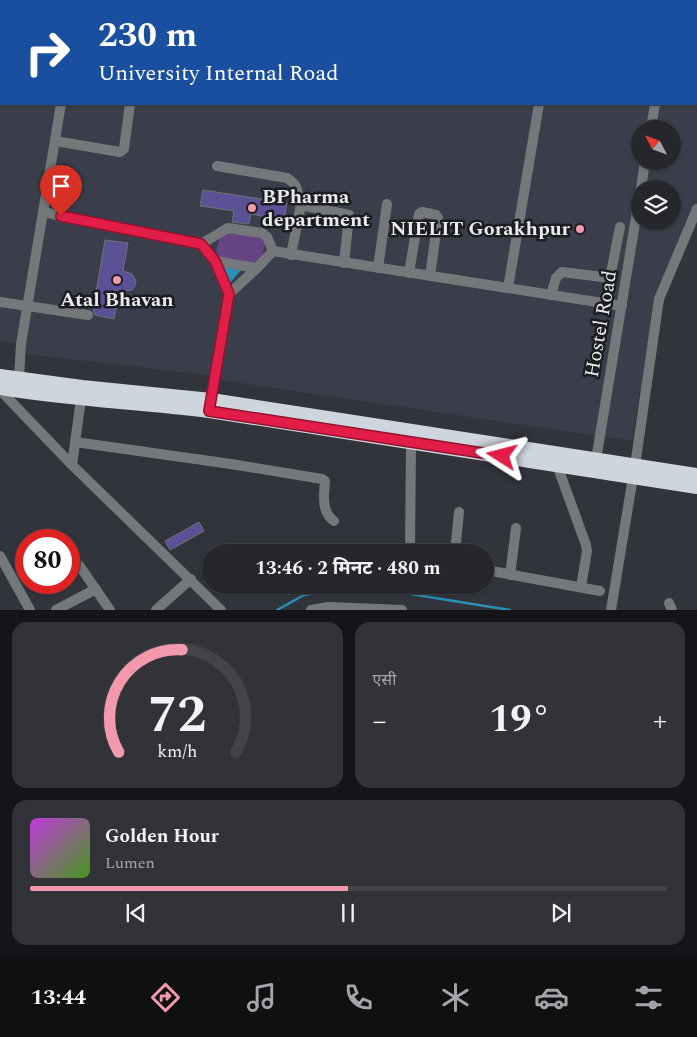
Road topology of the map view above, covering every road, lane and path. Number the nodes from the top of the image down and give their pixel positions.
1 (61, 105) edge
2 (130, 105) edge
3 (539, 105) edge
4 (655, 105) edge
5 (652, 120) edge
6 (55, 141) junction
7 (217, 166) dead end
8 (388, 204) dead end
9 (300, 205) junction
10 (697, 210) edge
11 (43, 212) junction
12 (620, 227) dead end
13 (634, 230) edge
14 (201, 244) junction
15 (273, 251) junction
16 (291, 254) junction
17 (215, 261) junction
18 (344, 263) junction
19 (257, 268) junction
20 (378, 268) junction
21 (409, 273) junction
22 (430, 276) junction
23 (508, 288) junction
24 (229, 294) junction
25 (551, 295) junction
26 (0, 302) edge
27 (28, 306) junction
28 (622, 306) junction
29 (88, 315) dead end
30 (0, 376) edge
31 (18, 379) junction
32 (0, 389) edge
33 (81, 399) junction
34 (210, 405) junction
35 (76, 442) junction
36 (410, 442) junction
37 (72, 465) junction
38 (557, 465) junction
39 (595, 465) junction
40 (634, 471) junction
41 (697, 476) edge
42 (697, 487) edge
43 (459, 512) dead end
44 (334, 521) dead end
45 (516, 528) dead end
46 (410, 544) edge
47 (456, 544) edge
48 (0, 556) edge
49 (80, 565) edge
50 (494, 571) edge
51 (510, 574) junction
52 (191, 579) junction
53 (581, 587) junction
54 (96, 589) junction
55 (600, 590) dead end
56 (396, 609) edge
57 (30, 610) edge
58 (56, 610) edge
59 (110, 610) edge
60 (156, 610) edge
61 (221, 610) edge
62 (311, 610) edge
63 (611, 610) edge

1 - 6 street
2 - 6 street
3 - 23 street
4 - 5 street
6 - 11 street
7 - 9 street
8 - 20 street
9 - 16 street
9 - 18 street
10 - 40 street
11 - 14 street
11 - 27 street
12 - 25 street
13 - 28 street, Hostel Road
14 - 15 street
14 - 17 street
15 - 16 street
15 - 19 street
16 - 18 street
17 - 19 street
17 - 24 street
18 - 20 street
19 - 24 street
20 - 21 street
21 - 22 street
21 - 22 street
22 - 23 street
23 - 25 street
24 - 34 street
25 - 28 street
26 - 27 street
27 - 29 street
27 - 31 street
28 - 39 street, Hostel Road
30 - 31 highway
31 - 34 highway
32 - 33 highway
32 - 37 street
33 - 34 highway
33 - 35 street
34 - 36 highway
34 - 39 highway
35 - 37 street
35 - 44 street
36 - 38 highway
36 - 46 street
37 - 52 street
38 - 39 highway
38 - 53 street
39 - 40 highway
40 - 41 highway
40 - 42 highway
40 - 63 street
43 - 47 street
45 - 51 street
48 - 57 street
49 - 54 street
50 - 51 street
51 - 53 street
52 - 60 street
52 - 61 street
53 - 55 street
54 - 58 street
54 - 59 street
56 - 62 street

